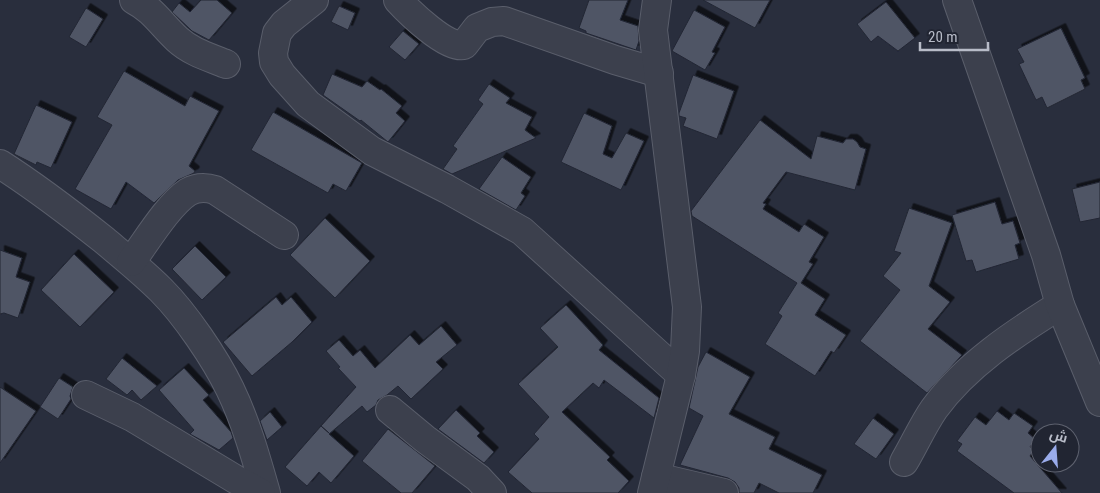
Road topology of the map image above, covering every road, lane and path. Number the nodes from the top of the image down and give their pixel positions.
1 (134, 0) edge
2 (314, 0) edge
3 (398, 0) edge
4 (657, 0) edge
5 (957, 0) edge
6 (226, 64) dead end
7 (658, 73) junction
8 (0, 164) edge
9 (284, 235) dead end
10 (131, 262) junction
11 (1060, 305) junction
12 (681, 374) junction
13 (86, 395) dead end
14 (1100, 402) edge
15 (390, 410) dead end
16 (904, 462) dead end
17 (654, 485) edge
18 (260, 493) edge
19 (266, 493) edge
20 (492, 493) edge
21 (724, 493) edge

1 - 6 street
2 - 12 street
3 - 7 street
4 - 7 street
5 - 11 street
7 - 12 street
8 - 10 street
9 - 10 street
10 - 19 street
11 - 14 street
11 - 16 street
12 - 17 street
13 - 18 street
15 - 20 street
17 - 21 street

